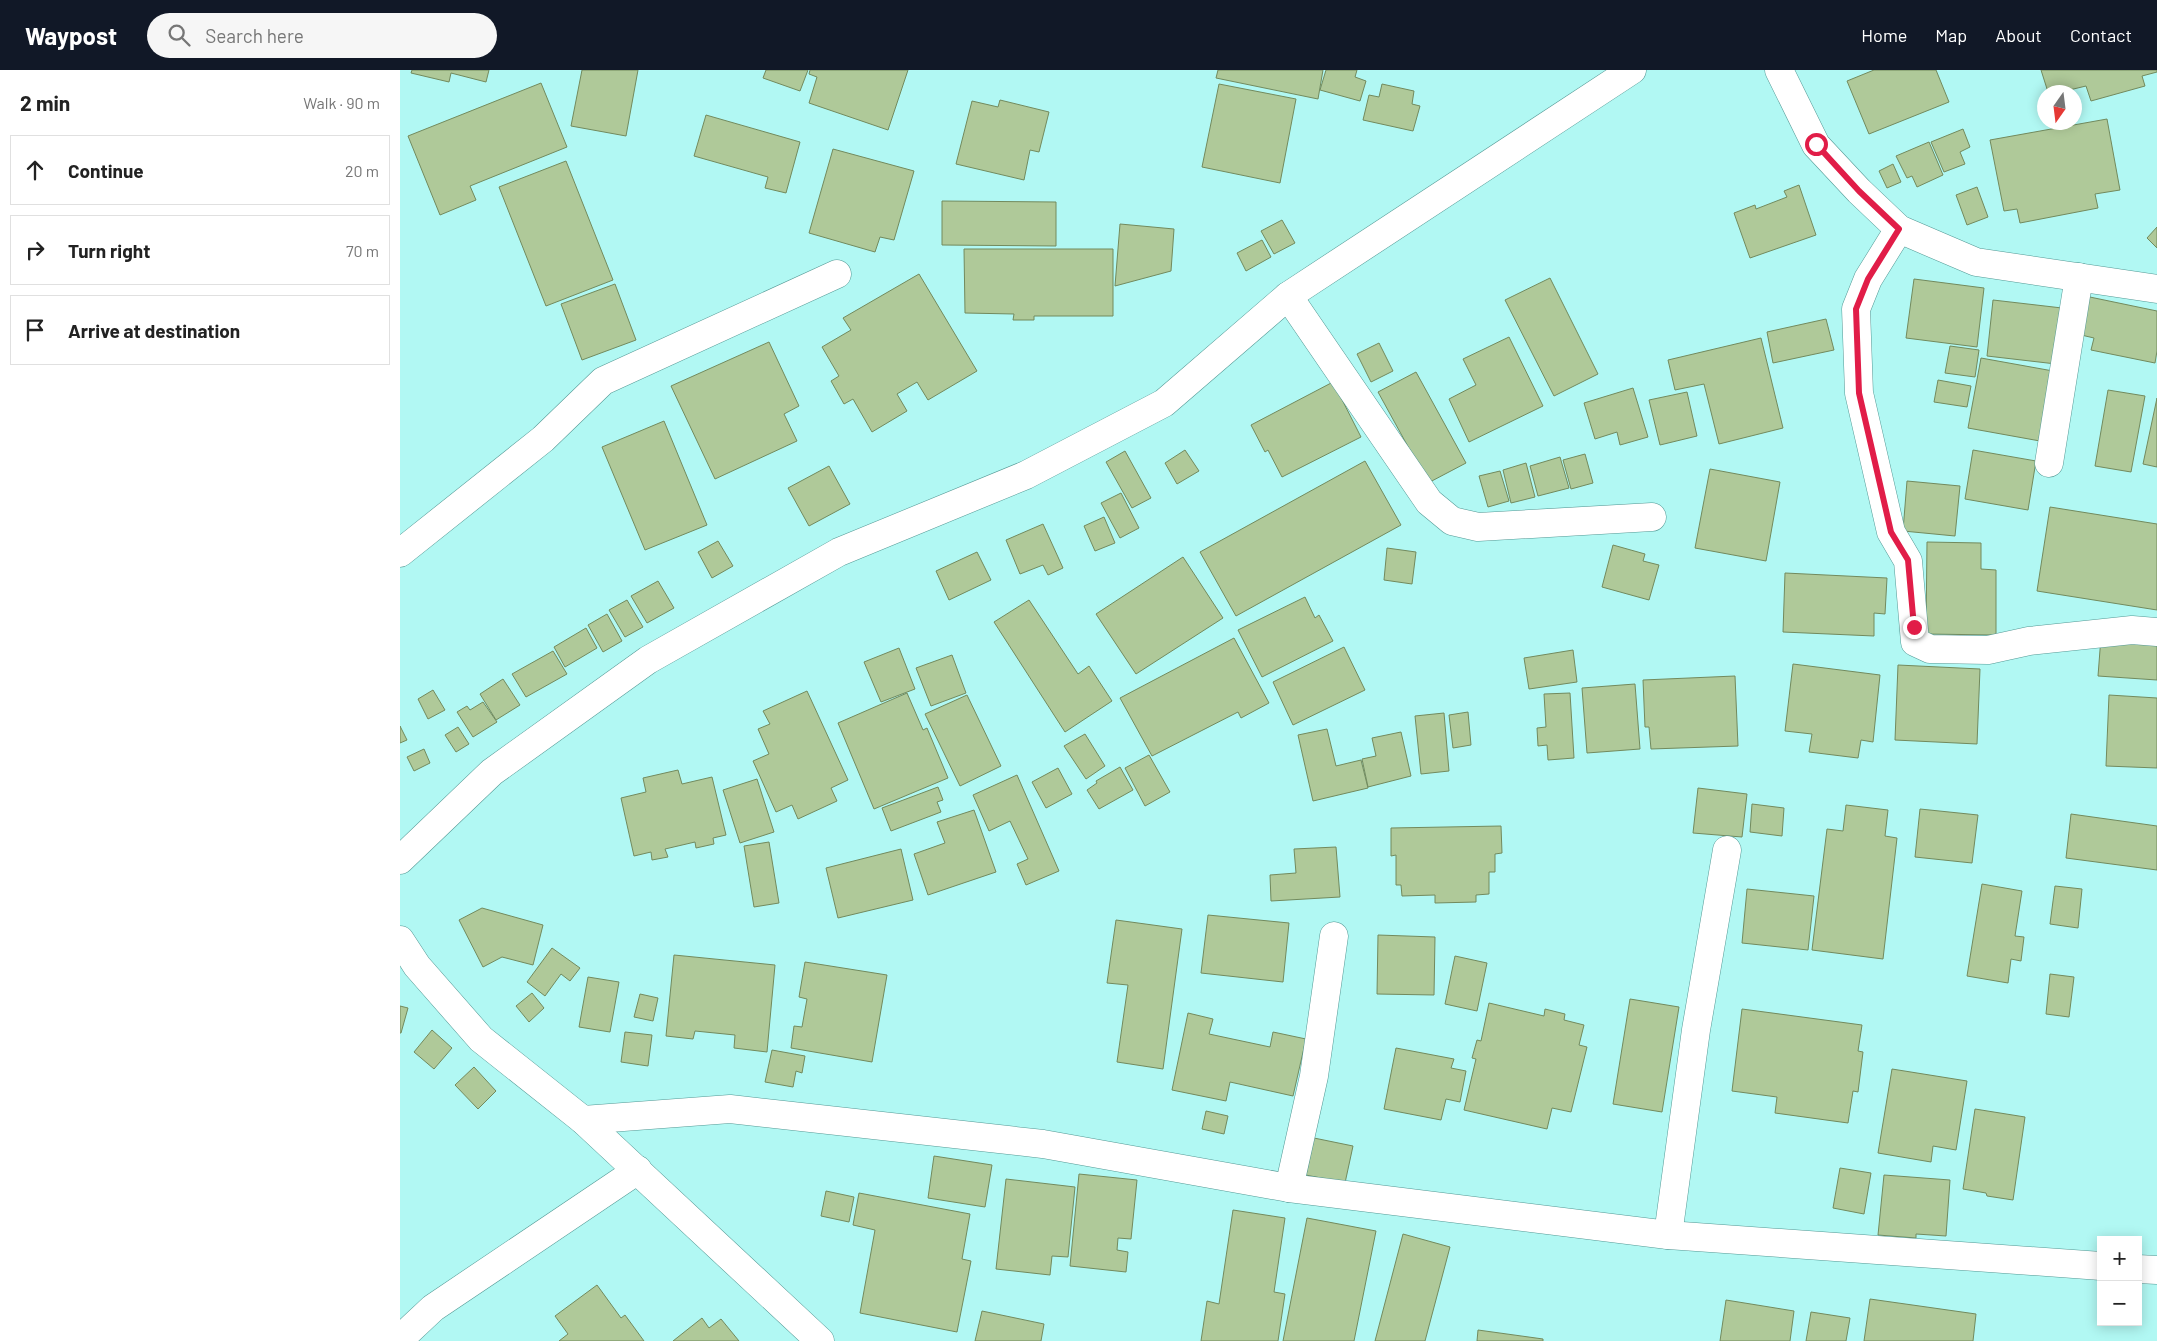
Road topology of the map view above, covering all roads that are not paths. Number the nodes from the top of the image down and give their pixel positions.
1 (1779, 70) edge
2 (1623, 71) edge
3 (1899, 229) junction
4 (837, 274) dead end
5 (2079, 277) junction
6 (2157, 289) edge
7 (1288, 296) junction
8 (2049, 463) dead end
9 (1652, 517) dead end
10 (400, 553) edge
11 (2157, 632) edge
12 (1727, 850) dead end
13 (400, 860) edge
14 (1334, 936) dead end
15 (400, 940) edge
16 (583, 1120) junction
17 (638, 1170) junction
18 (1289, 1188) junction
19 (1668, 1235) junction
20 (2097, 1266) edge
21 (2142, 1269) edge
22 (2157, 1270) edge
23 (400, 1339) edge
24 (820, 1341) edge

1 - 3 street
2 - 7 street
3 - 5 street
3 - 11 street
4 - 10 street
5 - 6 street
5 - 8 street
7 - 9 street
7 - 13 street
12 - 19 street
14 - 18 street
15 - 16 street
16 - 17 street
16 - 18 street
17 - 23 street
17 - 24 street
18 - 19 street
19 - 20 street
21 - 22 street

